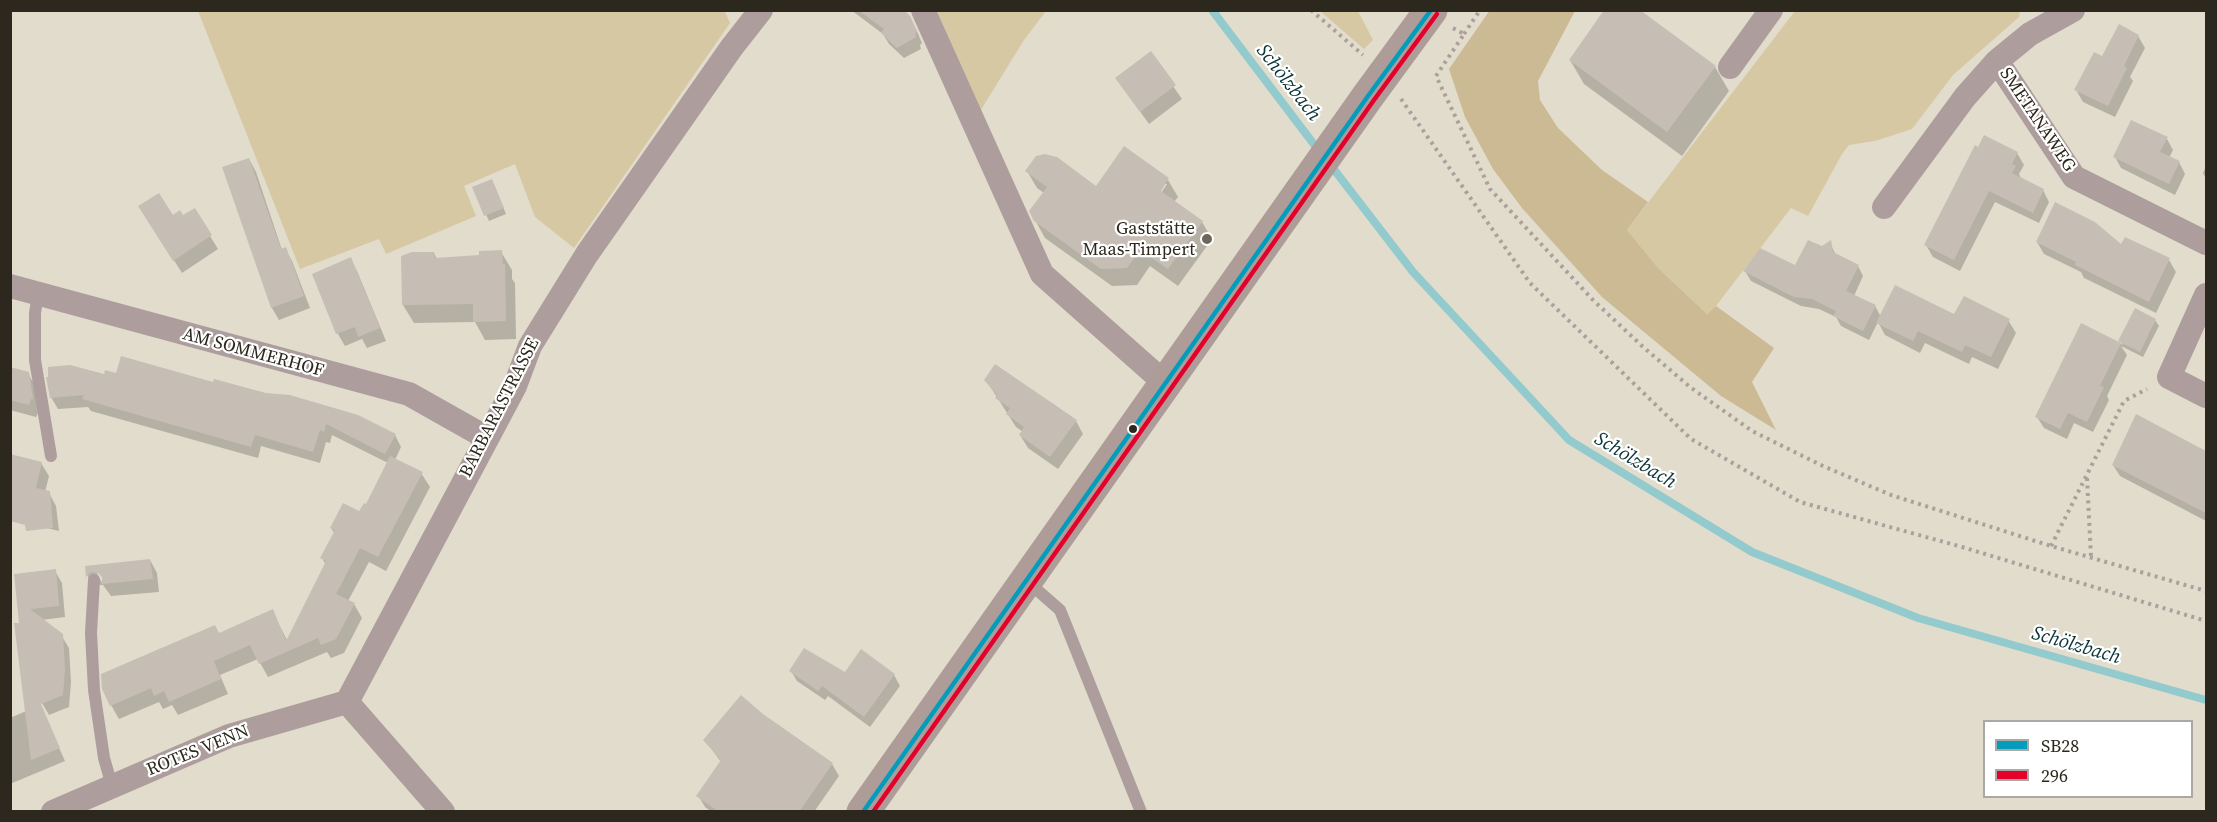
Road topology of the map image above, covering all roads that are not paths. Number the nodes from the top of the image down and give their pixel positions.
1 (761, 10) edge
2 (922, 10) edge
3 (1771, 10) edge
4 (1430, 12) edge
5 (2065, 12) edge
6 (1997, 61) junction
7 (1730, 67) dead end
8 (1884, 207) dead end
9 (2206, 243) edge
10 (10, 286) edge
11 (38, 294) junction
12 (2206, 295) edge
13 (1166, 384) junction
14 (2206, 396) edge
15 (487, 438) junction
16 (51, 456) dead end
17 (94, 580) dead end
18 (1027, 580) junction
19 (347, 702) junction
20 (112, 786) junction
21 (53, 812) edge
22 (443, 812) edge
23 (863, 812) edge
24 (1141, 812) edge

1 - 15 street, BARBARASTRASSE
2 - 13 street
3 - 7 street
4 - 13 main road
5 - 6 street, SMETANAWEG
6 - 8 street, SMETANAWEG
6 - 9 street, SMETANAWEG
10 - 11 street, AM SOMMERHOF
11 - 15 street, AM SOMMERHOF
11 - 16 lane
12 - 14 street
13 - 18 main road
15 - 19 street, BARBARASTRASSE
17 - 20 lane
18 - 23 main road
18 - 24 lane
19 - 20 street, ROTES VENN
19 - 22 street
20 - 21 street, ROTES VENN

